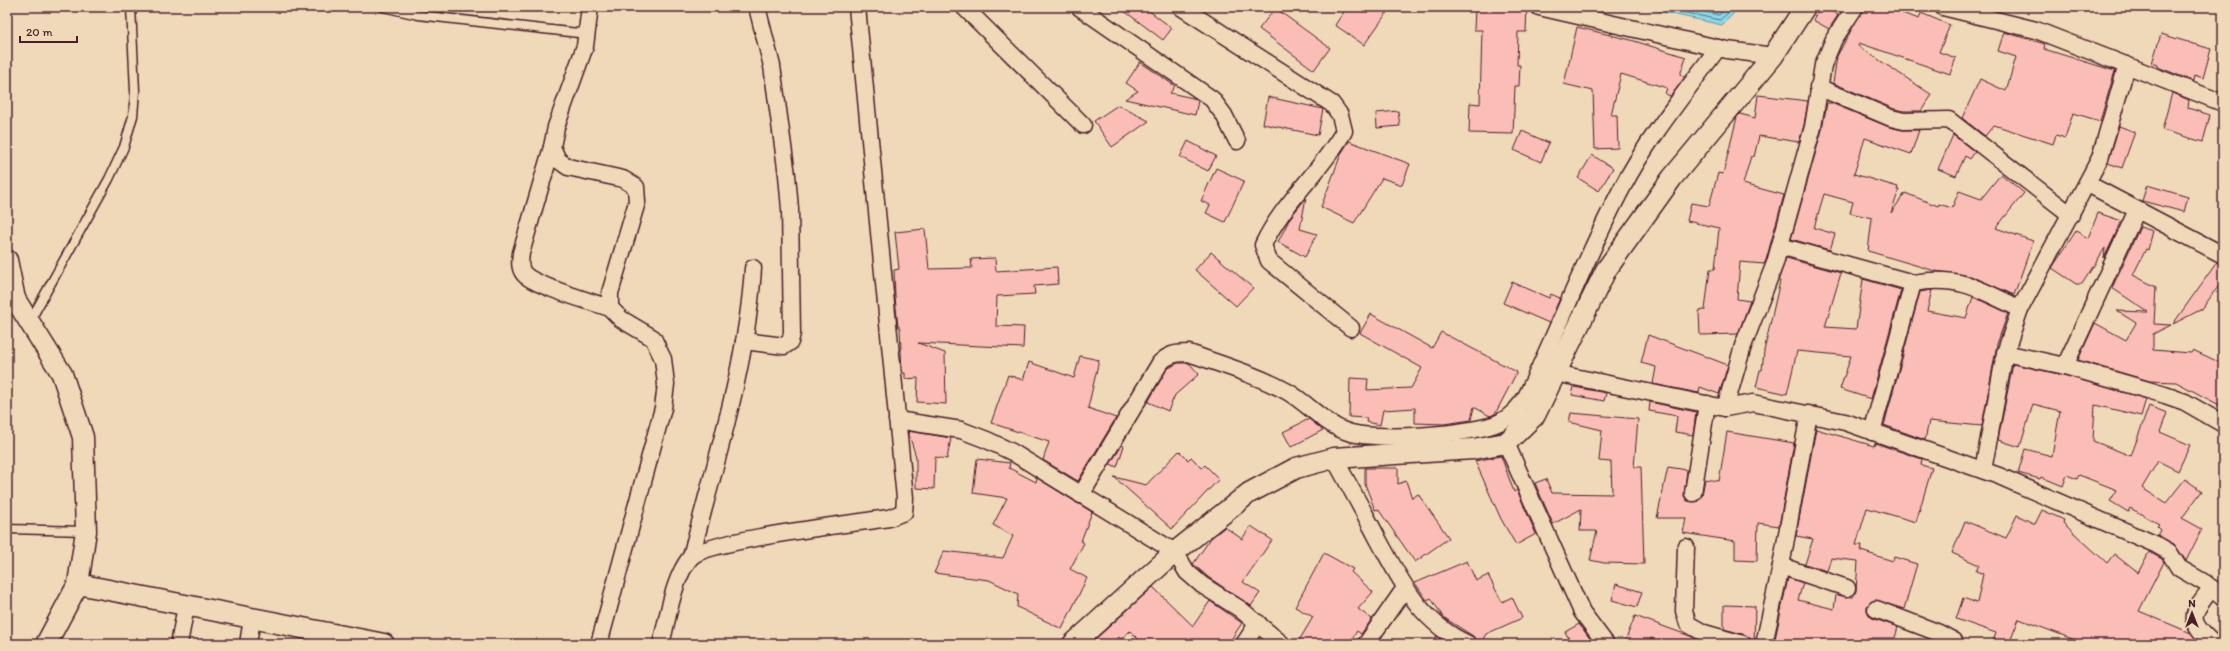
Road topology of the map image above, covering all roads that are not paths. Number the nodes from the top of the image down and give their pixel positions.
1 (131, 7) edge
2 (383, 7) edge
3 (590, 7) edge
4 (757, 7) edge
5 (857, 7) edge
6 (964, 7) edge
7 (1181, 7) edge
8 (1539, 7) edge
9 (1805, 7) edge
10 (1855, 7) edge
11 (1943, 7) edge
12 (1086, 9) edge
13 (587, 34) junction
14 (1718, 48) junction
15 (1773, 56) junction
16 (2127, 65) junction
17 (1818, 87) junction
18 (2223, 103) edge
19 (1083, 125) dead end
20 (1237, 141) dead end
21 (552, 147) junction
22 (2088, 184) junction
23 (2136, 210) junction
24 (2072, 215) junction
25 (1780, 246) junction
26 (2223, 255) edge
27 (7, 260) edge
28 (753, 268) dead end
29 (1913, 283) junction
30 (11, 295) edge
31 (610, 308) junction
32 (2020, 309) junction
33 (29, 324) junction
34 (1351, 328) dead end
35 (744, 341) junction
36 (2005, 353) junction
37 (2065, 366) junction
38 (1555, 373) junction
39 (1707, 404) junction
40 (1725, 408) junction
41 (1809, 414) junction
42 (897, 420) junction
43 (2223, 424) edge
44 (1872, 432) junction
45 (1506, 443) junction
46 (1334, 458) junction
47 (1983, 470) junction
48 (1693, 493) dead end
49 (1081, 495) junction
50 (7, 529) edge
51 (86, 531) junction
52 (1686, 547) dead end
53 (1175, 552) junction
54 (691, 556) junction
55 (1781, 566) junction
56 (78, 584) junction
57 (1405, 588) junction
58 (1847, 588) dead end
59 (2217, 593) edge
60 (186, 606) junction
61 (1876, 609) dead end
62 (252, 619) junction
63 (1258, 623) junction
64 (46, 644) edge
65 (179, 644) edge
66 (248, 644) edge
67 (384, 644) edge
68 (599, 644) edge
69 (661, 644) edge
70 (1073, 644) edge
71 (1244, 644) edge
72 (1282, 644) edge
73 (1366, 644) edge
74 (1468, 644) edge
75 (1606, 644) edge
76 (1743, 644) edge
77 (1764, 644) edge
78 (1954, 644) edge
79 (2214, 644) edge

1 - 33 lane
2 - 13 lane
3 - 13 street
4 - 35 street
5 - 42 street
6 - 19 street
7 - 34 street
8 - 14 street
9 - 15 street
10 - 17 street
11 - 16 street
12 - 20 street
13 - 21 street
14 - 15 street
14 - 49 street
15 - 38 street
16 - 18 street
16 - 22 street
17 - 24 street
17 - 25 street
21 - 31 street
21 - 31 street
22 - 23 street
22 - 24 street
23 - 26 street
23 - 37 street
24 - 32 street
25 - 29 street
25 - 40 street
27 - 30 street
28 - 35 street
29 - 32 street
29 - 44 street
30 - 33 street
31 - 68 street
32 - 36 street
33 - 51 street
35 - 54 street
36 - 37 street
36 - 47 street
37 - 43 street
38 - 39 street
38 - 45 street
39 - 40 street
39 - 48 street
40 - 41 street
41 - 44 street
41 - 55 street
42 - 49 street
42 - 54 street
44 - 47 street
45 - 46 street
45 - 75 street
46 - 53 street
46 - 57 street
47 - 59 street
49 - 53 street
50 - 51 lane
51 - 56 street
52 - 76 street
53 - 63 street
53 - 70 street
54 - 69 street
55 - 58 street
55 - 77 street
56 - 60 street
56 - 64 street
57 - 73 street
57 - 74 street
59 - 79 street
60 - 62 street
60 - 65 street
61 - 78 street
62 - 66 street
62 - 67 street
63 - 71 street
63 - 72 street

